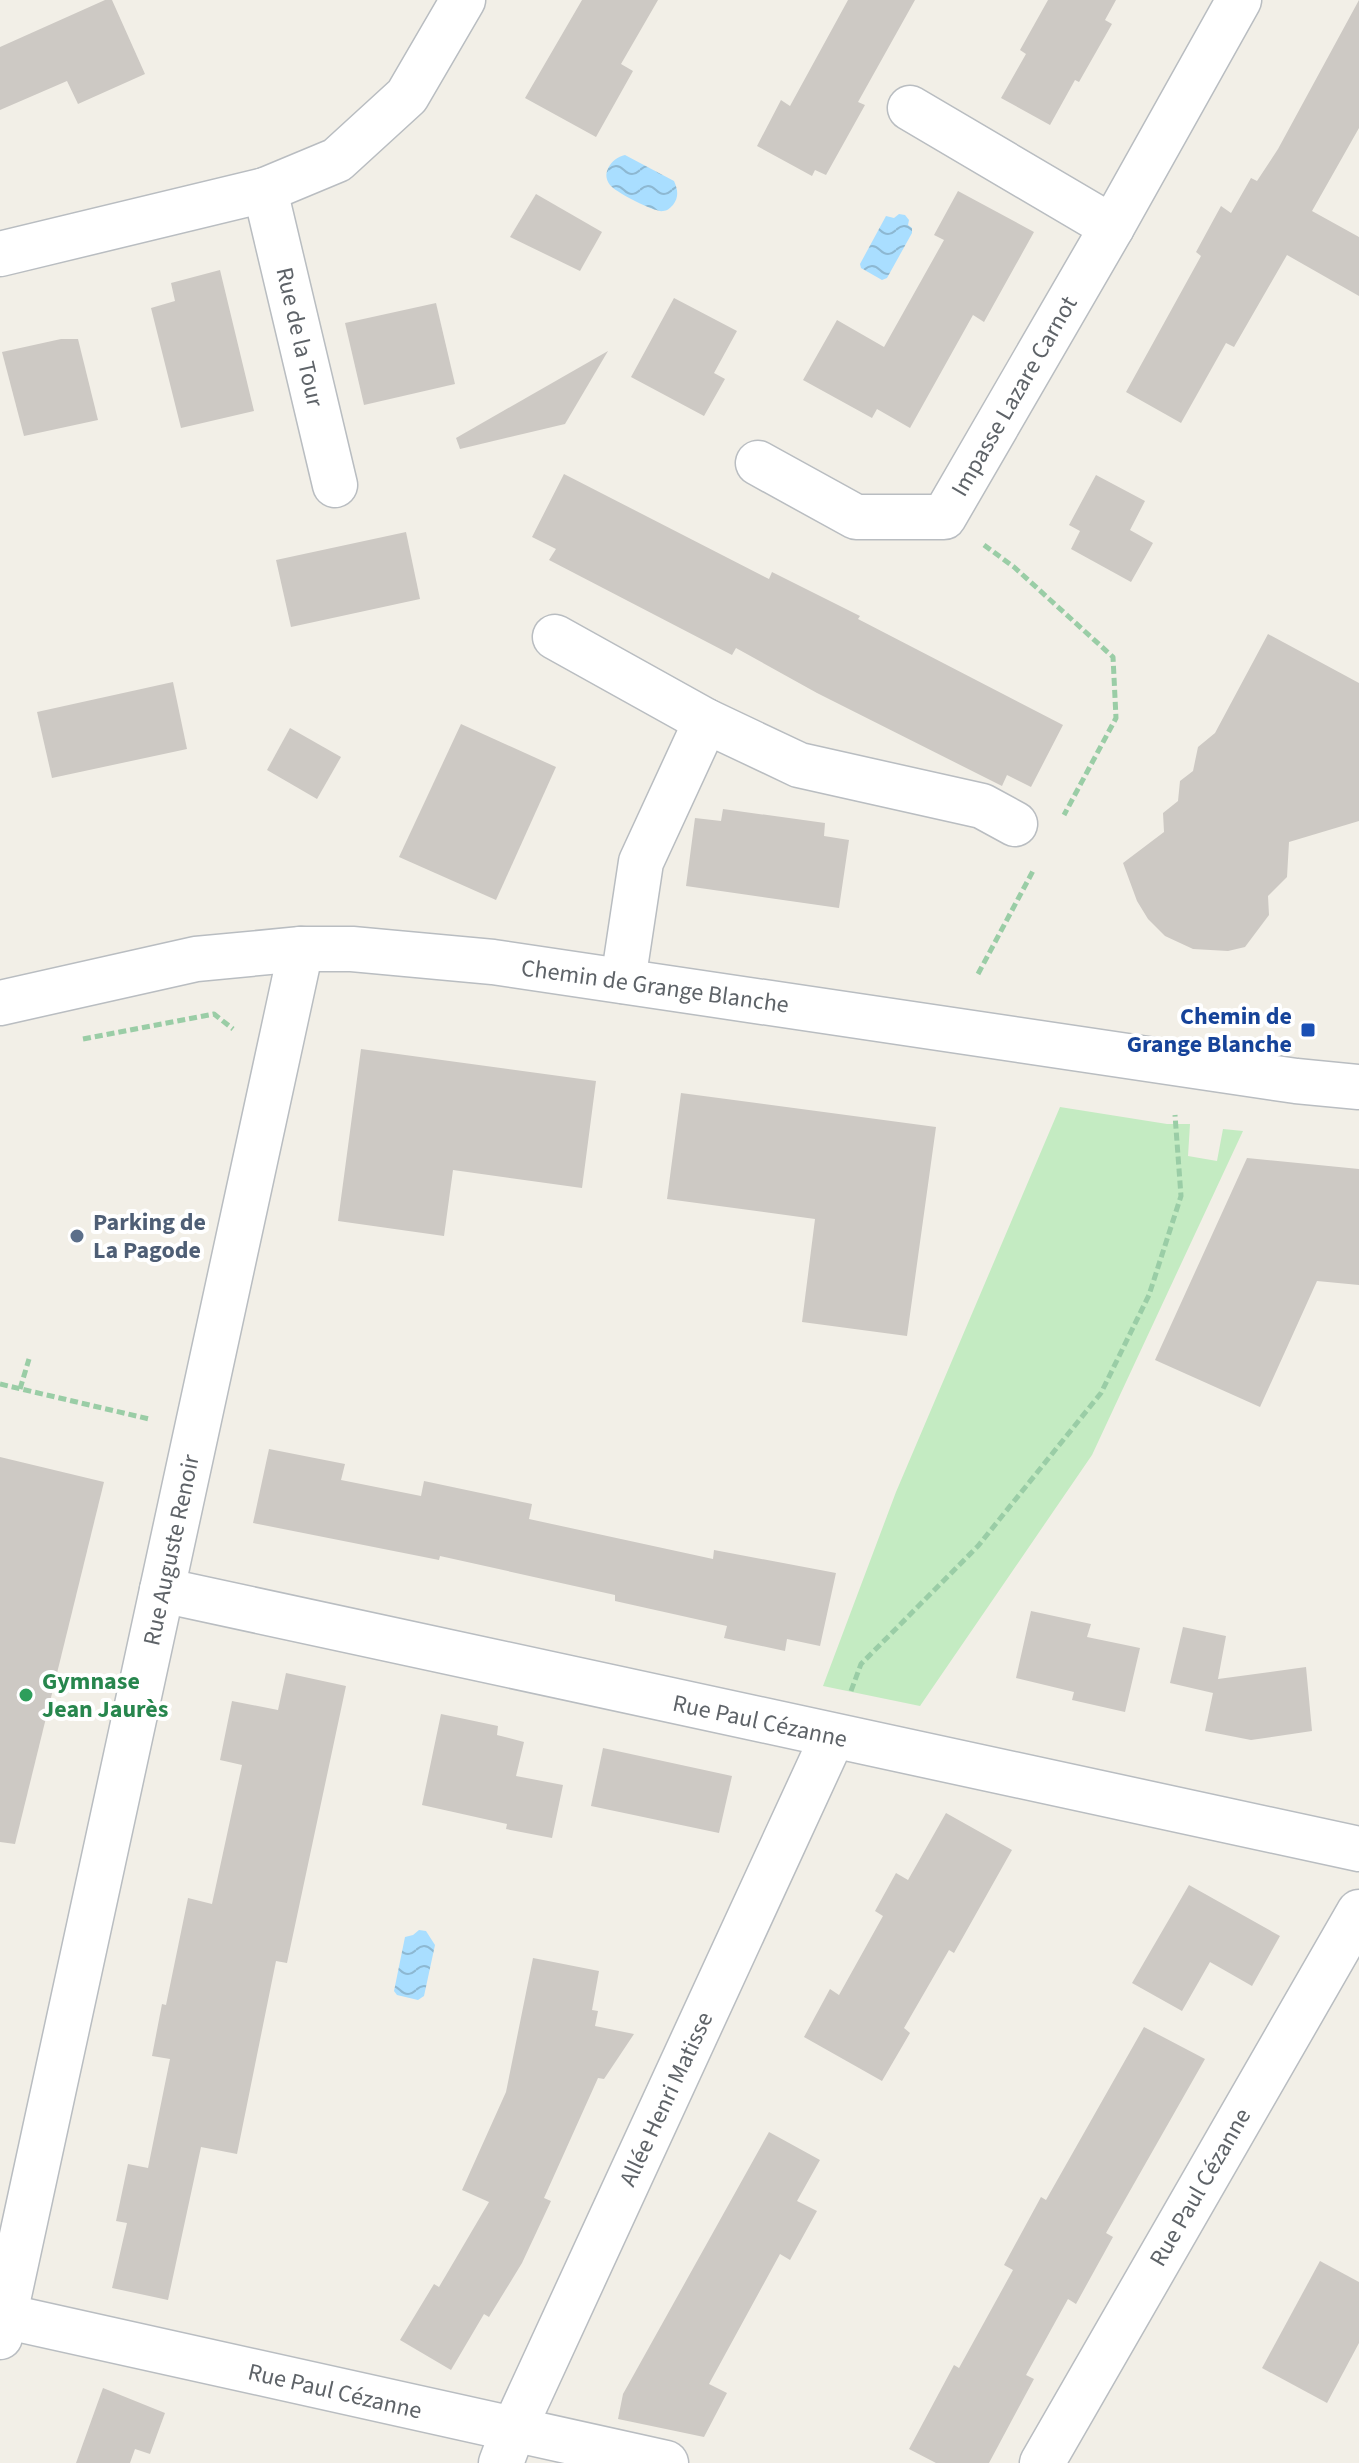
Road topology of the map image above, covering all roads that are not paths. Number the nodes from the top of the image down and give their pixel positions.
1 (463, 0) edge
2 (1239, 0) edge
3 (910, 108) dead end
4 (265, 190) junction
5 (1112, 227) junction
6 (0, 254) edge
7 (758, 463) dead end
8 (335, 485) dead end
9 (555, 637) dead end
10 (706, 721) junction
11 (1015, 824) dead end
12 (301, 949) junction
13 (623, 981) junction
14 (0, 1003) edge
15 (1359, 1087) edge
16 (162, 1590) junction
17 (833, 1736) junction
18 (1359, 1849) edge
19 (1359, 1912) edge
20 (2, 2327) edge
21 (507, 2447) edge
22 (666, 2463) edge
23 (1042, 2463) edge

1 - 4 street
2 - 5 street, Impasse Lazare Carnot
3 - 5 street
4 - 6 street
4 - 8 street, Rue de la Tour
5 - 7 street, Impasse Lazare Carnot
9 - 10 street
10 - 11 street
10 - 13 street
12 - 13 street, Chemin de Grange Blanche
12 - 14 street, Chemin de Grange Blanche
12 - 16 street, Rue Auguste Renoir
13 - 15 street, Chemin de Grange Blanche
16 - 17 street, Rue Paul Cézanne
16 - 20 street, Rue Auguste Renoir
17 - 18 street, Rue Paul Cézanne
17 - 21 street, Allée Henri Matisse
19 - 23 street, Rue Paul Cézanne
20 - 21 street, Rue Paul Cézanne
21 - 22 street, Rue Paul Cézanne

